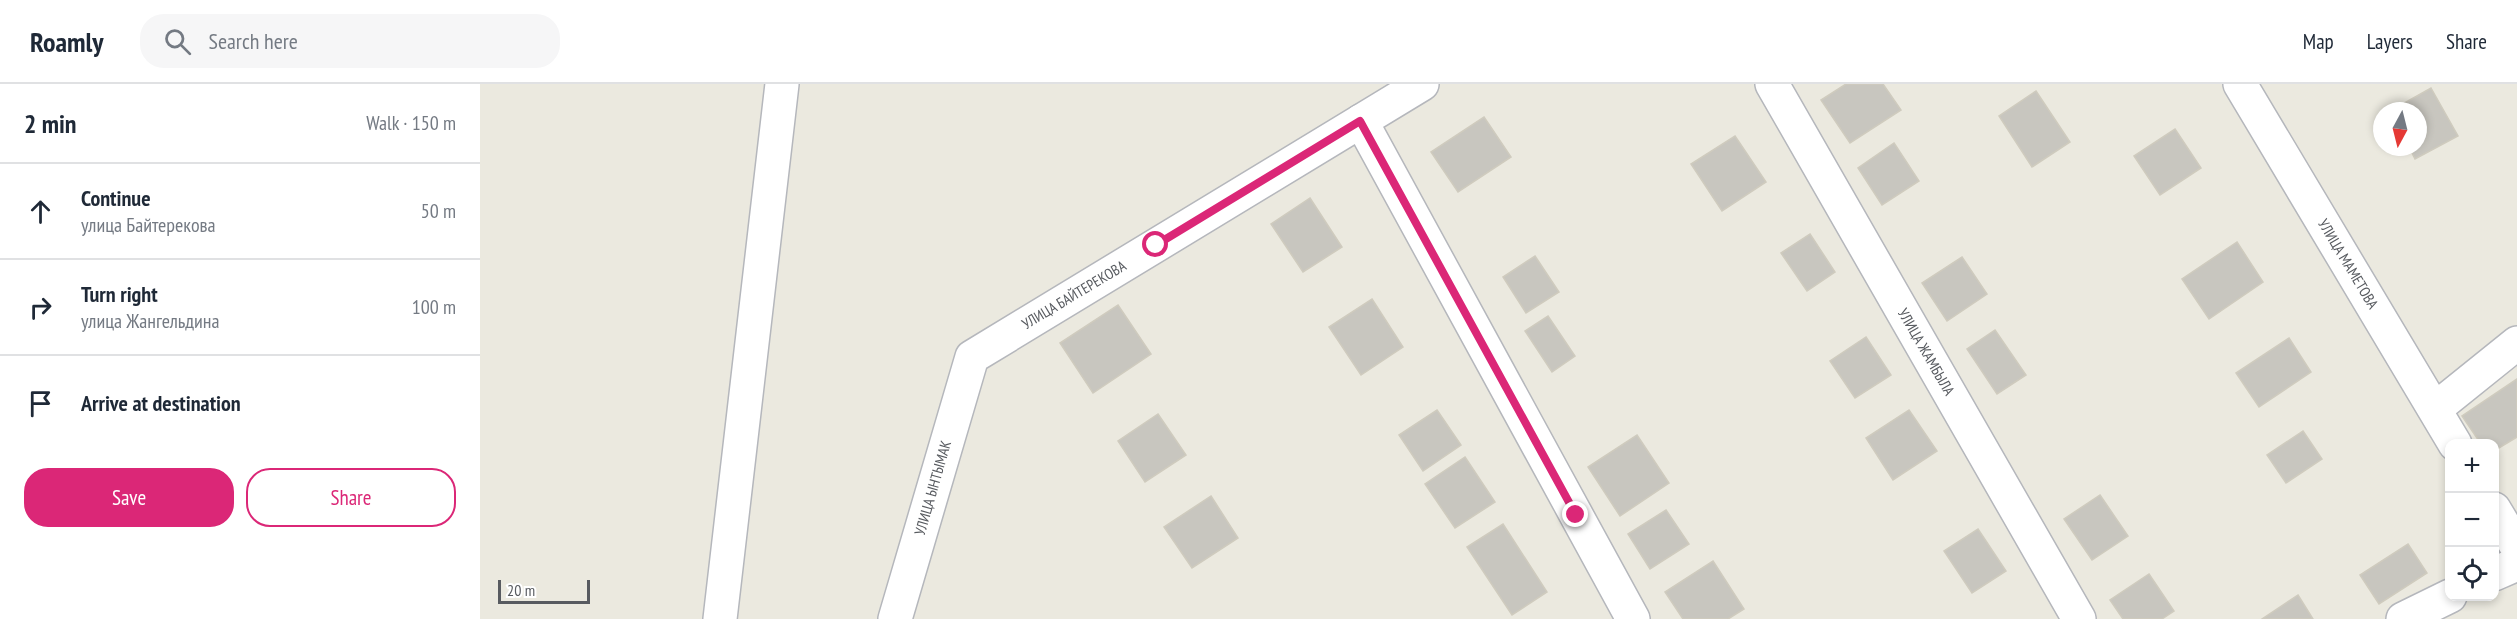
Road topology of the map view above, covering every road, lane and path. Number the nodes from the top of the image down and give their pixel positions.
1 (782, 84) edge
2 (1422, 84) edge
3 (1773, 84) edge
4 (2240, 84) edge
5 (1360, 121) junction
6 (2517, 343) edge
7 (972, 357) joint
8 (2435, 409) junction
9 (2452, 439) edge
10 (2499, 517) edge
11 (2517, 547) edge
12 (2517, 564) edge
13 (2499, 572) edge
14 (2445, 598) edge
15 (720, 619) edge
16 (895, 619) edge
17 (1633, 619) edge
18 (2079, 619) edge
19 (2403, 619) edge

1 - 15 street
2 - 5 street, УЛИЦА БАЙТЕРЕКОВА
3 - 18 street, УЛИЦА ЖАМБЫЛА
4 - 8 street, УЛИЦА МАМЕТОВА
5 - 7 street, УЛИЦА БАЙТЕРЕКОВА
5 - 17 street
6 - 8 street
7 - 16 street, УЛИЦА ЫНТЫМАК
8 - 9 street, УЛИЦА МАМЕТОВА
10 - 11 street
12 - 13 street
14 - 19 street

